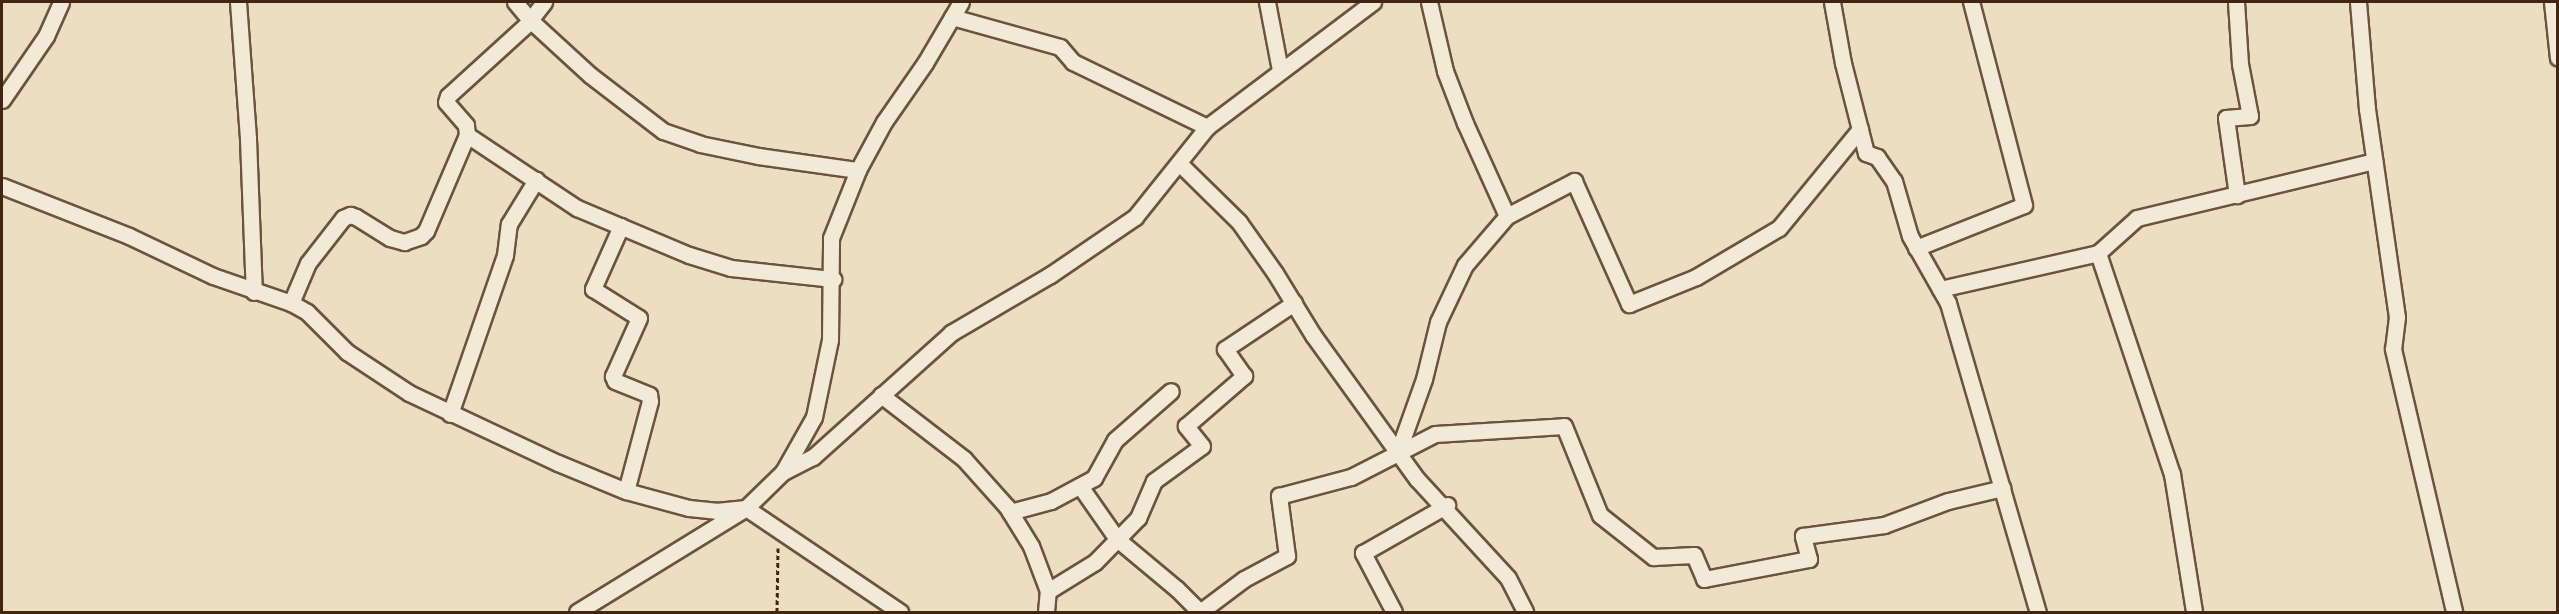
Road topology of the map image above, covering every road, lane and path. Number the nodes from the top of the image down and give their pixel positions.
1 (61, 2) edge
2 (238, 2) edge
3 (515, 2) edge
4 (544, 2) edge
5 (1267, 2) edge
6 (1373, 2) edge
7 (1430, 2) edge
8 (1832, 2) edge
9 (1971, 2) edge
10 (2236, 2) edge
11 (2358, 2) edge
12 (2552, 2) edge
13 (955, 6) edge
14 (530, 20) junction
15 (2558, 58) edge
16 (1280, 70) junction
17 (2, 100) edge
18 (1207, 127) junction
19 (1860, 129) junction
20 (467, 135) junction
21 (2374, 161) junction
22 (1179, 162) junction
23 (858, 170) junction
24 (536, 180) junction
25 (2, 186) edge
26 (2237, 195) junction
27 (1508, 216) junction
28 (621, 226) junction
29 (1916, 248) junction
30 (2098, 253) junction
31 (833, 279) junction
32 (1940, 289) junction
33 (254, 292) junction
34 (291, 303) junction
35 (1293, 303) junction
36 (1171, 391) dead end
37 (881, 395) junction
38 (450, 414) junction
39 (1398, 452) junction
40 (783, 472) junction
41 (1080, 486) junction
42 (2002, 488) junction
43 (626, 490) junction
44 (1445, 506) junction
45 (746, 508) junction
46 (1010, 512) junction
47 (778, 530) junction
48 (1117, 539) junction
49 (1048, 591) junction
50 (577, 612) edge
51 (777, 612) edge
52 (900, 612) edge
53 (1046, 612) edge
54 (1200, 612) edge
55 (1394, 612) edge
56 (1525, 612) edge
57 (2038, 612) edge
58 (2194, 612) edge
59 (2454, 612) edge

1 - 17 street
2 - 33 street
3 - 14 street
4 - 14 street
5 - 16 street
6 - 16 street
7 - 27 street
8 - 19 street
9 - 29 street
10 - 26 street
11 - 21 street
12 - 15 street
13 - 18 street
13 - 23 street
14 - 20 street
14 - 23 street
16 - 18 street
18 - 22 street
19 - 27 street
19 - 29 street
20 - 24 street
20 - 34 street
21 - 26 street
21 - 59 street
22 - 35 street
22 - 37 street
23 - 31 street
24 - 28 street
24 - 38 street
25 - 33 street
26 - 30 street
27 - 39 street
28 - 31 street
28 - 43 street
29 - 32 street
30 - 32 street
30 - 58 street
31 - 40 street
32 - 42 street
33 - 34 street
34 - 38 street
35 - 39 street
35 - 48 street
36 - 41 street
37 - 40 street
37 - 46 street
38 - 43 street
39 - 42 street
39 - 44 street
39 - 54 street
40 - 45 street
41 - 46 street
41 - 48 street
42 - 57 street
43 - 45 street
44 - 55 street
44 - 56 street
45 - 47 street
45 - 50 street
46 - 49 street
47 - 51 path
47 - 52 street
48 - 49 street
48 - 54 street
49 - 53 street

